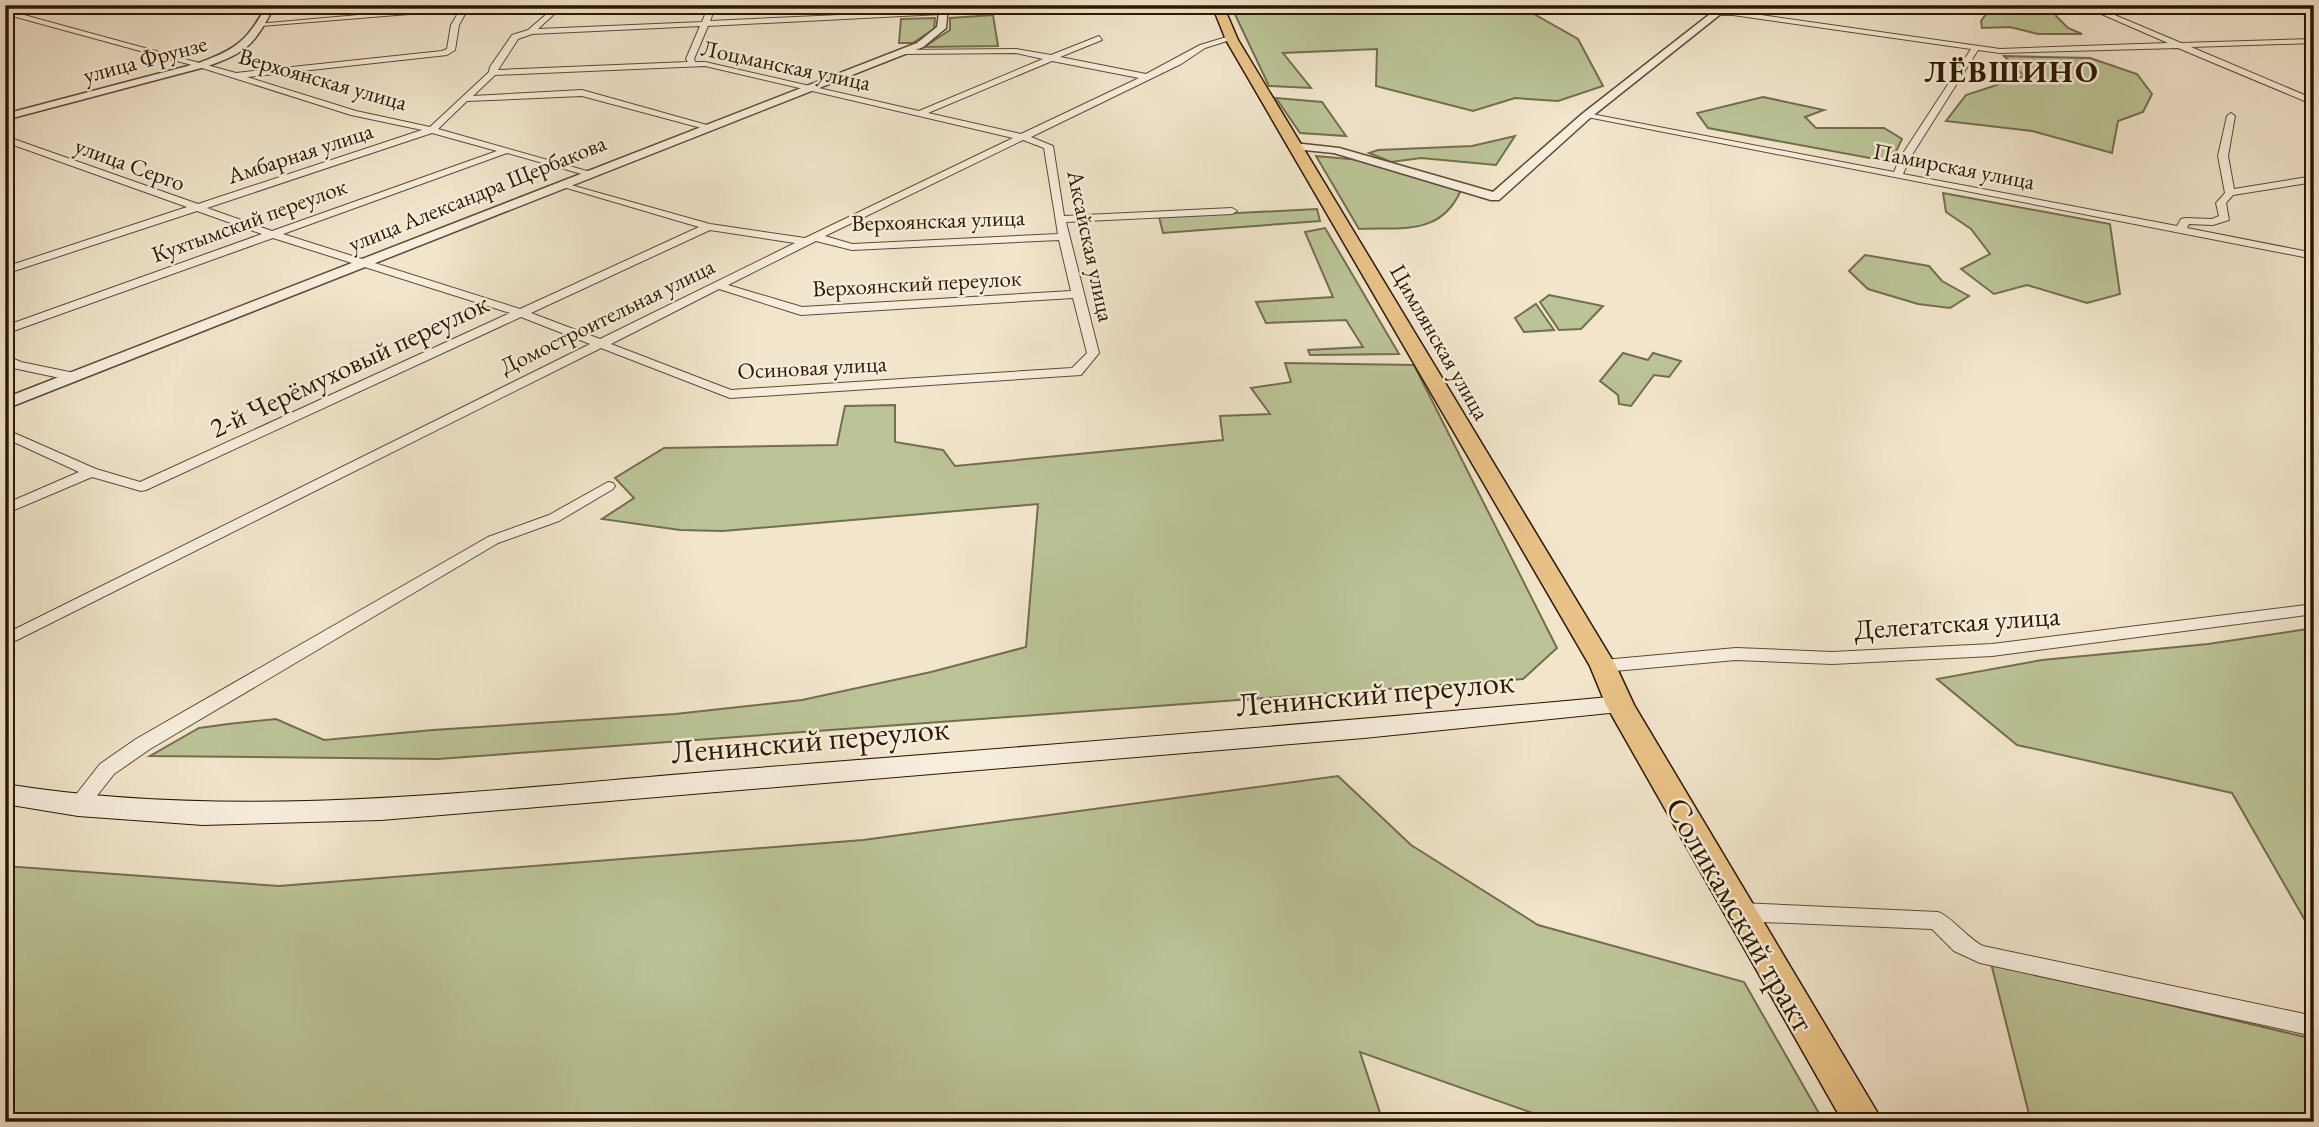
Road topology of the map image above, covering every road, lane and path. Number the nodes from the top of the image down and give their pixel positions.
1 (37, 5) edge
2 (271, 5) edge
3 (467, 5) edge
4 (561, 5) edge
5 (713, 5) edge
6 (1112, 5) edge
7 (1217, 5) edge
8 (1670, 5) edge
9 (1728, 5) edge
10 (2084, 5) edge
11 (446, 9) dead end
12 (944, 9) edge
13 (5, 12) edge
14 (1718, 13) junction
15 (261, 24) junction
16 (707, 24) junction
17 (531, 33) junction
18 (1230, 37) junction
19 (1099, 38) dead end
20 (2314, 41) edge
21 (2176, 45) junction
22 (1975, 48) junction
23 (903, 52) junction
24 (1050, 58) junction
25 (692, 63) junction
26 (202, 65) junction
27 (493, 73) junction
28 (230, 75) junction
29 (1148, 77) junction
30 (811, 87) junction
31 (466, 99) junction
32 (2314, 102) edge
33 (917, 114) junction
34 (1586, 116) junction
35 (2231, 116) dead end
36 (5, 117) edge
37 (709, 127) junction
38 (432, 130) junction
39 (1026, 138) junction
40 (5, 139) edge
41 (1294, 146) junction
42 (508, 150) junction
43 (589, 173) junction
44 (1898, 175) junction
45 (2314, 179) edge
46 (563, 184) junction
47 (2230, 193) junction
48 (196, 208) junction
49 (1232, 211) dead end
50 (1060, 219) junction
51 (709, 227) junction
52 (2181, 229) junction
53 (272, 234) junction
54 (1064, 237) junction
55 (811, 239) junction
56 (2314, 256) edge
57 (362, 263) junction
58 (5, 271) edge
59 (720, 286) junction
60 (1079, 294) junction
61 (522, 313) junction
62 (5, 330) edge
63 (600, 344) junction
64 (5, 359) edge
65 (1076, 372) joint
66 (74, 377) junction
67 (5, 404) edge
68 (5, 433) edge
69 (91, 472) junction
70 (608, 486) dead end
71 (5, 510) edge
72 (2314, 609) edge
73 (5, 640) edge
74 (1603, 666) junction
75 (1620, 705) junction
76 (5, 794) edge
77 (78, 806) junction
78 (1738, 912) junction
79 (2314, 1026) edge
80 (1864, 1122) edge

1 - 13 street
2 - 15 street, улица Фрунзе
3 - 28 street
4 - 17 street, Амбарная улица
5 - 16 street
6 - 12 street
7 - 18 main road, Цимлянская улица
8 - 14 street
9 - 14 street
10 - 21 street
11 - 15 street
12 - 16 street
12 - 23 street, улица Александра Щербакова
13 - 26 street, Верхоянская улица
14 - 22 street
14 - 34 street
15 - 26 street, улица Фрунзе
16 - 17 street
16 - 25 street
17 - 27 street, Амбарная улица
18 - 29 street, Домостроительная улица
18 - 41 main road, Цимлянская улица
19 - 24 street
20 - 21 street
21 - 22 street
21 - 32 street
22 - 44 street
23 - 24 street
23 - 30 street, улица Александра Щербакова
24 - 29 street
24 - 33 street
25 - 27 street, Лоцманская улица
25 - 30 street, Лоцманская улица
26 - 28 street, Верхоянская улица
26 - 36 street, улица Фрунзе
27 - 31 street, Амбарная улица
28 - 38 street, Верхоянская улица
29 - 39 street, Домостроительная улица
30 - 33 street, Лоцманская улица
30 - 37 street, улица Александра Щербакова
31 - 37 street
31 - 38 street, Амбарная улица
33 - 39 street, Лоцманская улица
34 - 41 street
34 - 44 street, Памирская улица
35 - 47 street
37 - 43 street, улица Александра Щербакова
38 - 42 street, Верхоянская улица
38 - 48 street, Амбарная улица
39 - 50 street, Аксайская улица
39 - 55 street, Домостроительная улица
40 - 48 street, улица Серго
41 - 74 main road, Цимлянская улица
42 - 43 street, Верхоянская улица
42 - 53 street, Кухтымский переулок
43 - 46 street, улица Александра Щербакова
44 - 52 street, Памирская улица
45 - 47 street
46 - 51 street, Верхоянская улица
46 - 57 street, улица Александра Щербакова
47 - 52 street
48 - 53 street, улица Серго
48 - 58 street, Амбарная улица
49 - 50 street
50 - 54 street, Аксайская улица
51 - 55 street, Верхоянская улица
51 - 61 street, 2-й Черёмуховый переулок
52 - 56 street, Памирская улица
53 - 57 street, улица Серго
53 - 62 street, Кухтымский переулок
54 - 55 street, Верхоянская улица
54 - 60 street, Аксайская улица
55 - 59 street, Домостроительная улица
57 - 61 street, Осиновая улица
57 - 66 street, улица Александра Щербакова
59 - 60 street, Верхоянский переулок
59 - 63 street, Домостроительная улица
60 - 65 street, Аксайская улица
61 - 63 street, Осиновая улица
61 - 69 street, 2-й Черёмуховый переулок
63 - 65 street, Осиновая улица
63 - 73 street, Домостроительная улица
64 - 66 street
66 - 67 street, улица Александра Щербакова
68 - 69 street, 2-й Черёмуховый переулок
69 - 71 street
70 - 77 street
72 - 74 street, Делегатская улица
74 - 75 main road, Цимлянская улица
75 - 77 main road, Ленинский переулок
75 - 78 main road, Соликамский тракт
76 - 77 main road, Ленинский переулок
78 - 79 street
78 - 80 main road, Соликамский тракт

